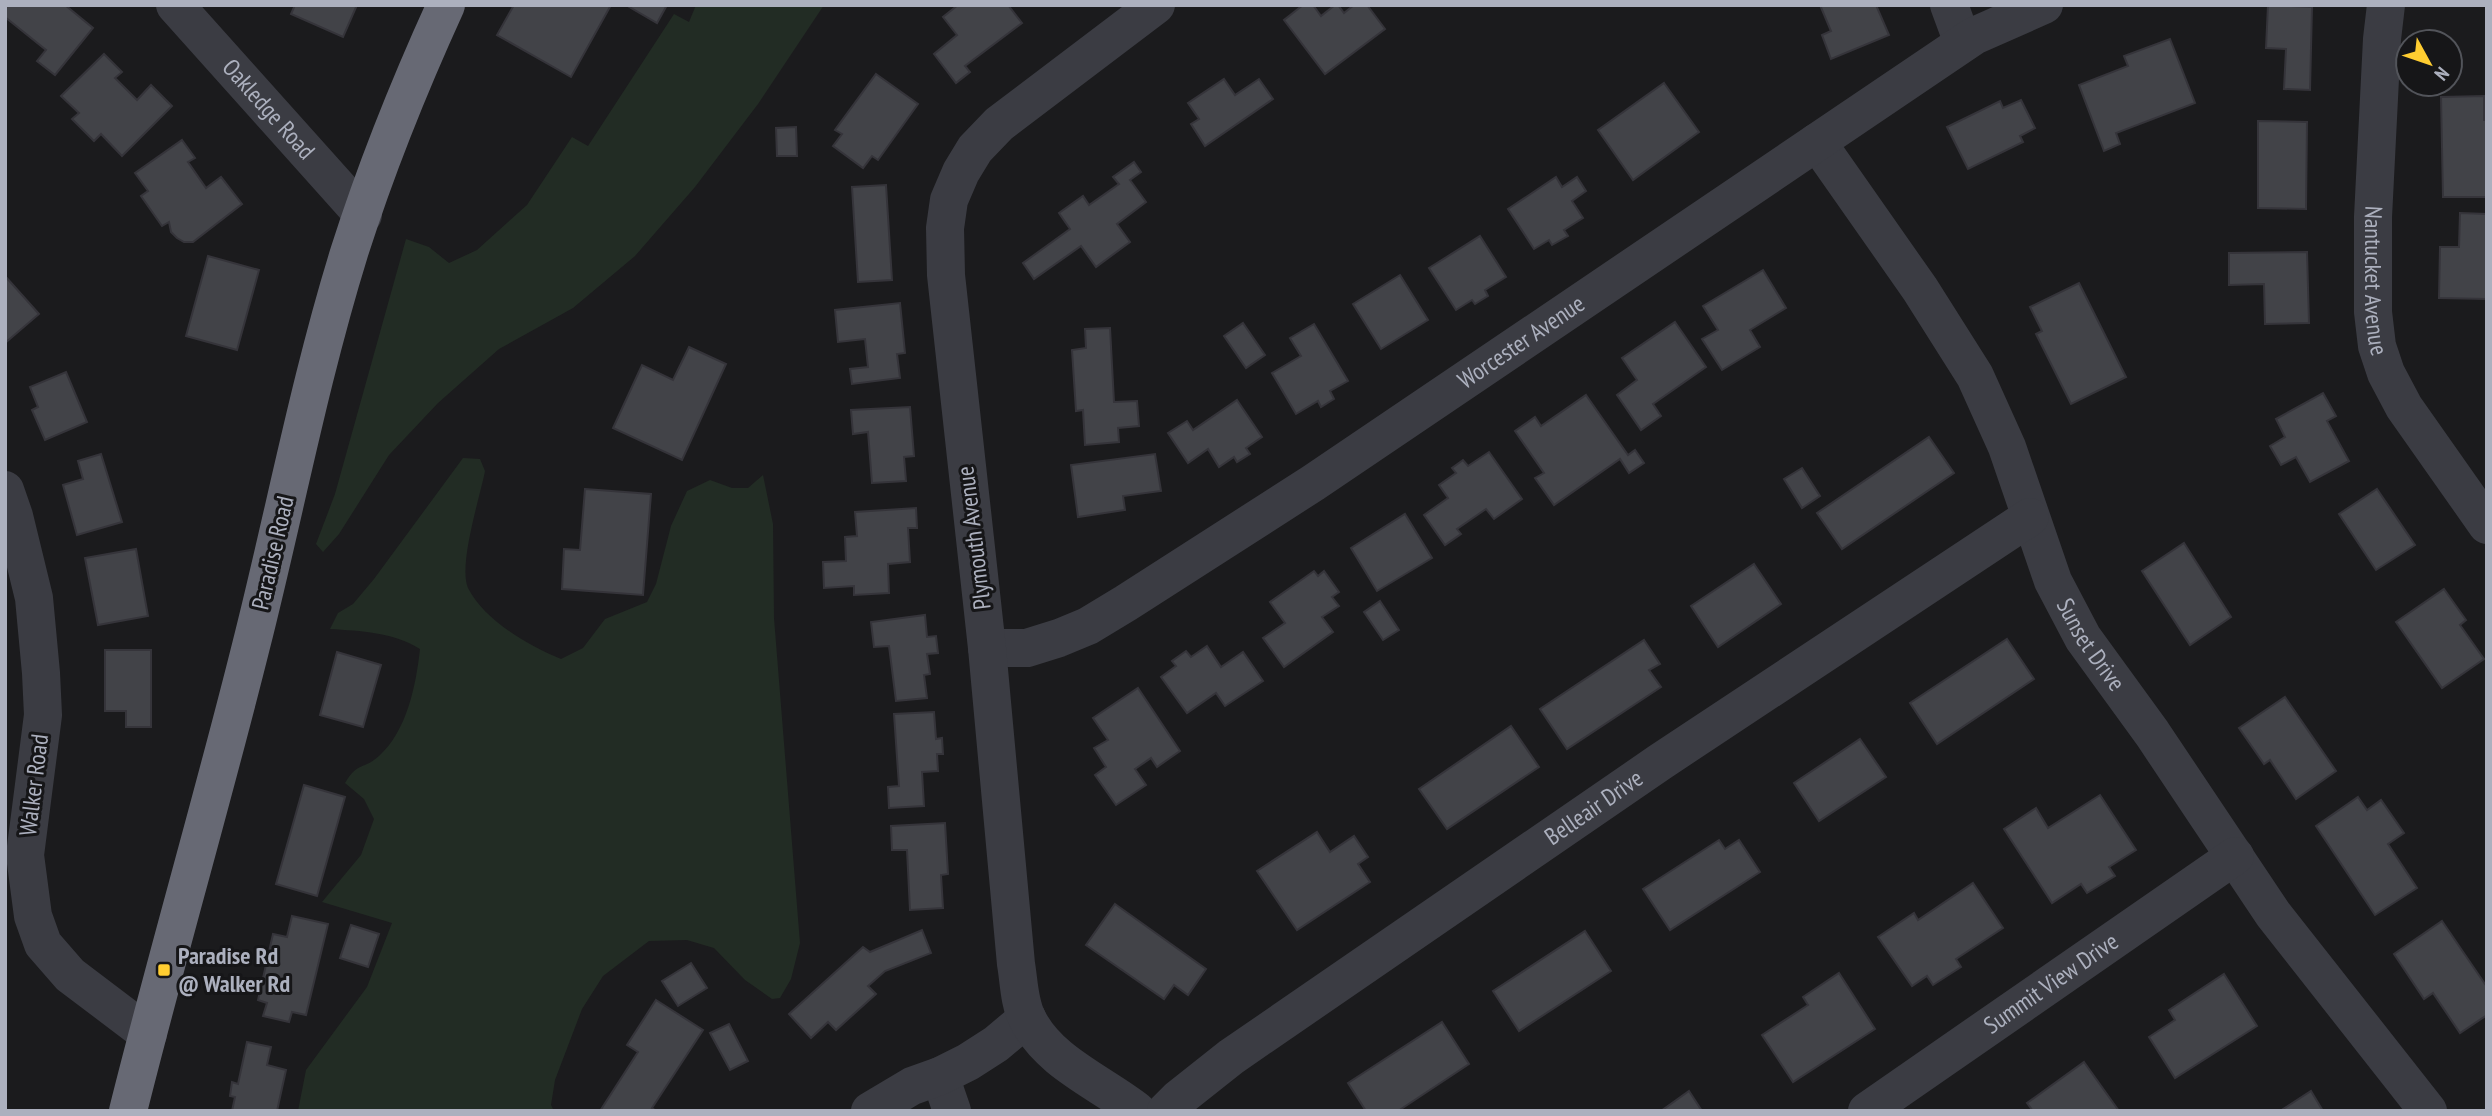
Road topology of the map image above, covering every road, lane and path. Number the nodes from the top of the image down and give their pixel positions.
1 (175, 5) edge
2 (446, 5) edge
3 (1156, 5) edge
4 (1949, 5) edge
5 (2043, 5) edge
6 (2386, 5) edge
7 (1963, 43) junction
8 (1817, 142) junction
9 (363, 215) junction
10 (5, 490) edge
11 (2031, 517) junction
12 (2487, 525) edge
13 (986, 648) junction
14 (2235, 856) junction
15 (1027, 1018) junction
16 (148, 1034) junction
17 (946, 1094) edge
18 (128, 1111) edge
19 (870, 1111) edge
20 (1138, 1111) edge
21 (1167, 1111) edge
22 (1867, 1111) edge
23 (2428, 1111) edge

1 - 9 street, Oakledge Road
2 - 9 highway, Paradise Road
3 - 13 street, Plymouth Avenue
4 - 7 street
5 - 7 street, Worcester Avenue
6 - 12 street, Nantucket Avenue
7 - 8 street, Worcester Avenue
8 - 11 street, Sunset Drive
8 - 13 street, Worcester Avenue
9 - 16 highway, Paradise Road
10 - 16 street, Walker Road
11 - 14 street, Sunset Drive
11 - 21 street, Belleair Drive
13 - 15 street, Plymouth Avenue
14 - 22 street, Summit View Drive
14 - 23 street, Sunset Drive
15 - 17 street
15 - 20 street, Plymouth Avenue
16 - 18 highway, Paradise Road
17 - 19 street

